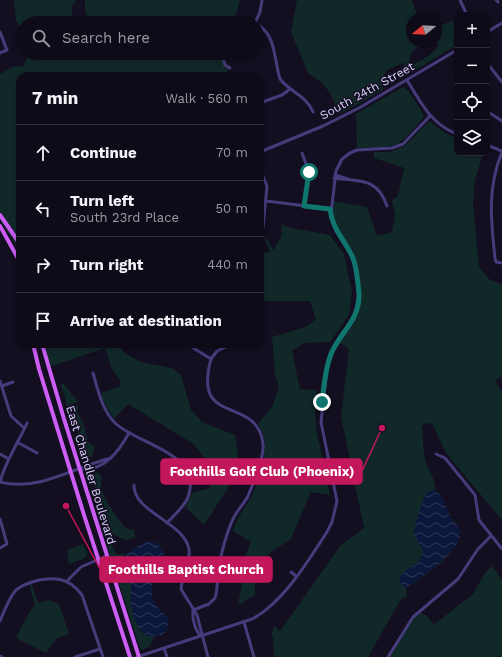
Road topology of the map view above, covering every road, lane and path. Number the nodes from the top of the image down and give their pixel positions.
1 (262, 0) edge
2 (460, 0) edge
3 (466, 12) edge
4 (259, 16) edge
5 (502, 23) edge
6 (264, 30) edge
7 (490, 30) edge
8 (0, 32) edge
9 (454, 52) edge
10 (0, 53) edge
11 (224, 60) edge
12 (490, 67) edge
13 (230, 68) dead end
14 (407, 80) junction
15 (502, 82) edge
16 (290, 89) junction
17 (264, 102) edge
18 (313, 112) dead end
19 (490, 113) edge
20 (430, 116) junction
21 (502, 121) edge
22 (454, 132) edge
23 (490, 146) edge
24 (264, 150) edge
25 (502, 152) edge
26 (302, 153) dead end
27 (335, 177) junction
28 (264, 178) edge
29 (266, 201) junction
30 (304, 206) junction
31 (387, 206) dead end
32 (330, 209) junction
33 (264, 213) edge
34 (0, 215) edge
35 (0, 226) edge
36 (16, 238) edge
37 (16, 253) edge
38 (502, 264) edge
39 (34, 348) edge
40 (43, 348) edge
41 (193, 348) edge
42 (224, 348) edge
43 (211, 359) junction
44 (322, 360) dead end
45 (328, 361) junction
46 (93, 373) dead end
47 (0, 381) edge
48 (13, 382) dead end
49 (2, 386) junction
50 (27, 423) dead end
51 (24, 428) junction
52 (129, 433) junction
53 (17, 442) junction
54 (37, 453) dead end
55 (0, 454) edge
56 (436, 454) dead end
57 (7, 458) junction
58 (80, 469) junction
59 (71, 472) junction
60 (0, 482) edge
61 (134, 485) dead end
62 (0, 519) edge
63 (167, 523) junction
64 (491, 536) junction
65 (0, 548) edge
66 (502, 549) edge
67 (106, 556) junction
68 (98, 560) junction
69 (291, 572) dead end
70 (296, 576) junction
71 (67, 582) junction
72 (0, 608) edge
73 (5, 610) junction
74 (193, 610) junction
75 (0, 621) edge
76 (244, 622) junction
77 (201, 636) junction
78 (164, 648) junction
79 (100, 649) junction
80 (75, 657) edge
81 (103, 657) edge
82 (130, 657) edge
83 (139, 657) edge
84 (167, 657) edge
85 (208, 657) edge
86 (254, 657) edge
87 (388, 657) edge

1 - 4 street
2 - 3 street
5 - 7 street
6 - 16 street
8 - 10 street
9 - 14 street, South 24th Street
11 - 13 street
12 - 15 street
14 - 20 street
14 - 24 street, South 24th Street
16 - 17 street
16 - 18 street
19 - 21 street
20 - 22 street
20 - 27 street
23 - 25 street
25 - 38 street
26 - 30 street
27 - 31 street
27 - 32 street
28 - 29 street
29 - 30 street
29 - 33 street
30 - 32 street
32 - 45 street
34 - 36 main road
35 - 37 main road
39 - 59 main road, East Chandler Boulevard
40 - 58 main road, East Chandler Boulevard
41 - 43 street
42 - 43 street
43 - 74 street
44 - 45 street
45 - 70 street
46 - 52 street
47 - 49 street
48 - 49 street
49 - 51 street
50 - 51 street
51 - 53 street
52 - 58 street
52 - 63 street
53 - 54 street
53 - 57 street
55 - 57 street
56 - 64 street
57 - 60 street
58 - 59 street
58 - 67 main road, East Chandler Boulevard
59 - 60 street
59 - 68 main road, East Chandler Boulevard
61 - 63 street
62 - 65 street
63 - 74 street
64 - 66 street
64 - 87 street
67 - 68 street
67 - 83 main road, East Chandler Boulevard
68 - 71 street
68 - 82 main road, East Chandler Boulevard
69 - 70 street
70 - 76 street
71 - 73 street
71 - 79 street
72 - 73 street
73 - 75 street
74 - 77 street
76 - 77 street
76 - 86 street
77 - 78 street
77 - 85 street
78 - 83 street
78 - 84 street
79 - 80 street
79 - 81 street

